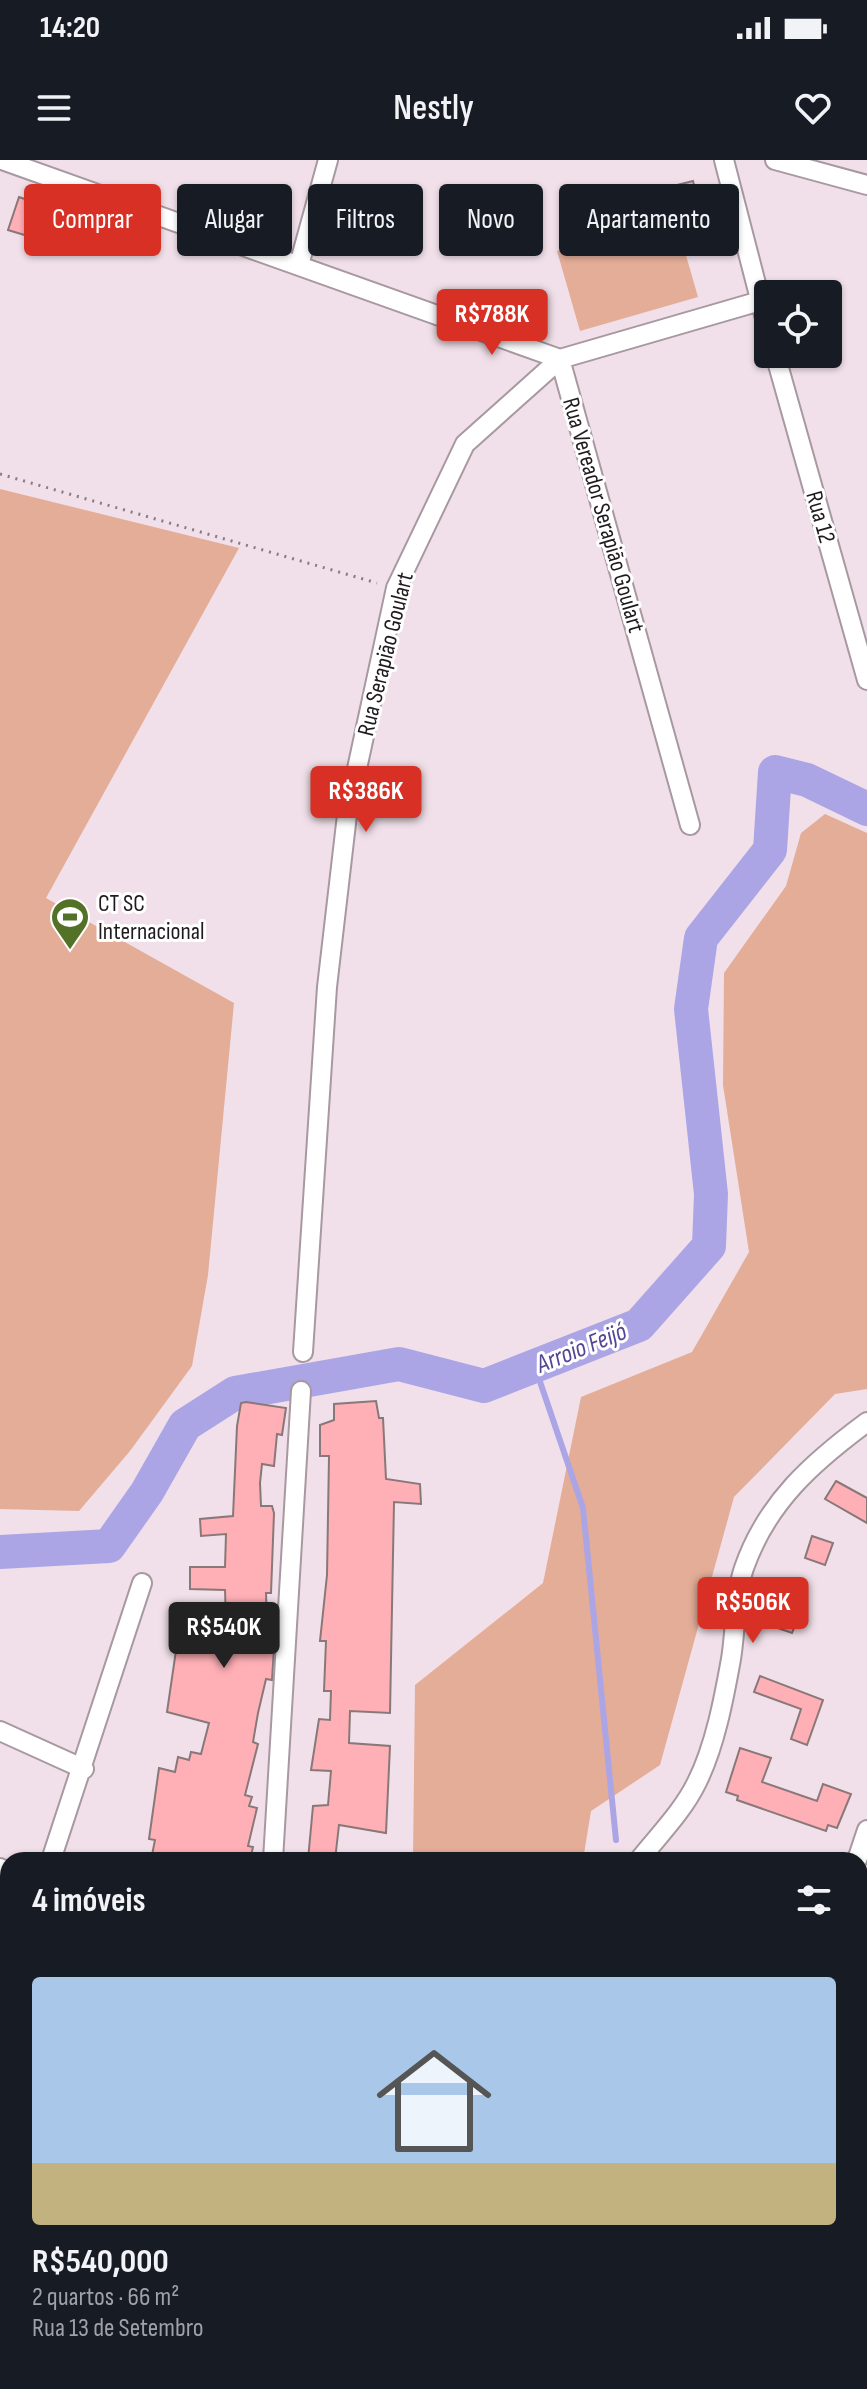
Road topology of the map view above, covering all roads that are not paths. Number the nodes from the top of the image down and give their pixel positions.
1 (2, 160) edge
2 (328, 160) edge
3 (724, 160) edge
4 (775, 160) edge
5 (867, 185) edge
6 (299, 265) junction
7 (755, 280) edge
8 (754, 303) edge
9 (560, 359) junction
10 (779, 368) edge
11 (867, 680) edge
12 (690, 825) dead end
13 (303, 1352) dead end
14 (301, 1391) dead end
15 (867, 1422) edge
16 (142, 1583) dead end
17 (0, 1731) edge
18 (84, 1769) junction
19 (867, 1830) edge
20 (54, 1852) edge
21 (273, 1852) edge
22 (646, 1852) edge
23 (860, 1852) edge

1 - 6 street
2 - 6 street
3 - 7 street
4 - 5 street
6 - 9 street
8 - 9 street, Rua Serapião Goulart
9 - 12 street, Rua Vereador Serapião Goulart
9 - 13 street, Rua Serapião Goulart
10 - 11 street, Rua 12
14 - 21 street
15 - 22 street
16 - 18 street
17 - 18 street
18 - 20 street
19 - 23 street

